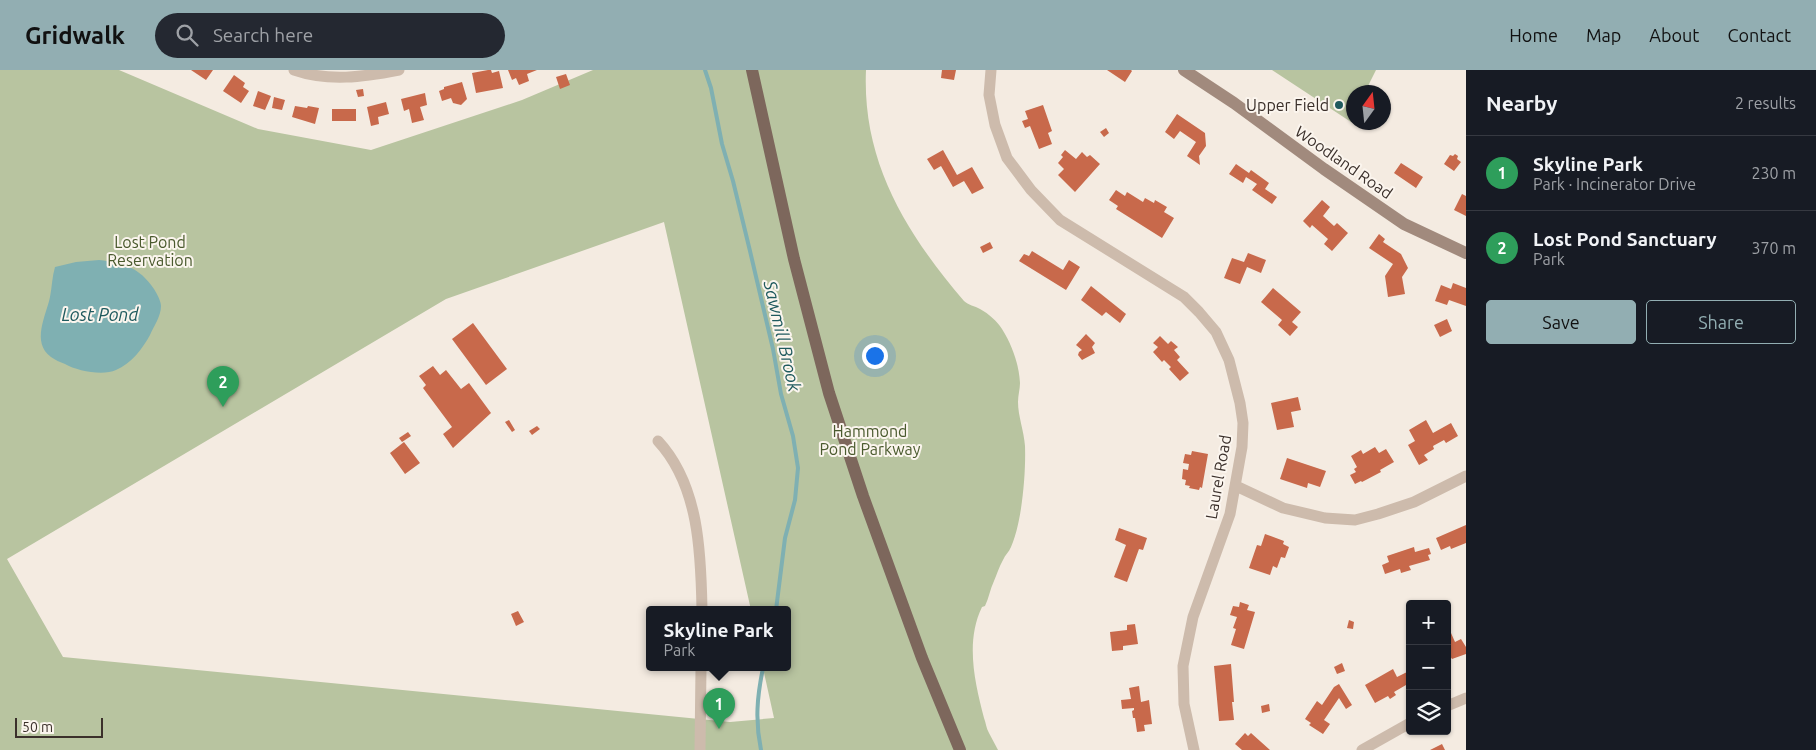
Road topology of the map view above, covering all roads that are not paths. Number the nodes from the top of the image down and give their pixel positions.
1 (294, 70) edge
2 (399, 70) edge
3 (752, 70) edge
4 (990, 70) edge
5 (1184, 70) edge
6 (1466, 253) edge
7 (658, 441) dead end
8 (1466, 476) edge
9 (1236, 486) junction
10 (702, 606) edge
11 (701, 671) edge
12 (1466, 698) edge
13 (1451, 704) edge
14 (1406, 725) edge
15 (700, 750) edge
16 (960, 750) edge
17 (1194, 750) edge
18 (1362, 750) edge

1 - 2 street
3 - 16 main road
4 - 9 street, Laurel Road
5 - 6 street, Woodland Road
7 - 10 street
8 - 9 street
9 - 17 street, Laurel Road
11 - 15 street
12 - 13 street
14 - 18 street

